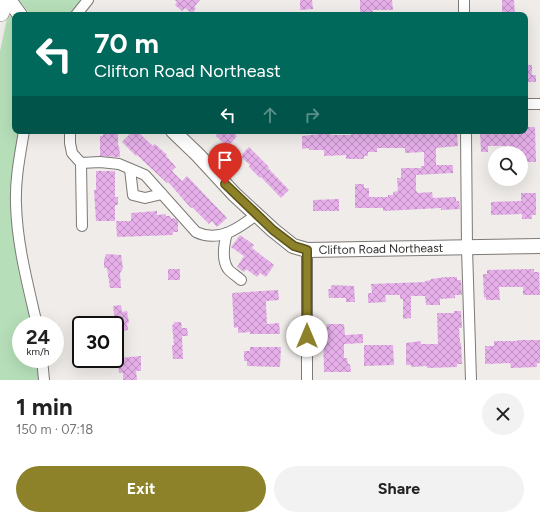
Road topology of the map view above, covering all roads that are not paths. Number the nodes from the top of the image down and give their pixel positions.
1 (3, 0) edge
2 (9, 0) edge
3 (88, 0) edge
4 (464, 0) edge
5 (0, 12) edge
6 (18, 12) edge
7 (78, 12) edge
8 (464, 12) edge
9 (528, 104) edge
10 (540, 104) edge
11 (23, 134) edge
12 (70, 134) edge
13 (176, 134) edge
14 (466, 134) edge
15 (81, 163) junction
16 (130, 169) junction
17 (162, 194) junction
18 (256, 215) junction
19 (82, 226) dead end
20 (227, 233) junction
21 (540, 246) edge
22 (467, 248) junction
23 (307, 250) junction
24 (241, 280) dead end
25 (36, 316) edge
26 (43, 368) edge
27 (44, 380) edge
28 (307, 380) edge
29 (471, 380) edge

1 - 5 highway
2 - 6 street
3 - 7 street
4 - 8 street
9 - 10 street
11 - 25 street
12 - 15 street
13 - 18 street, Clifton Road Northeast
14 - 22 street
15 - 16 street
15 - 19 street
16 - 17 street
16 - 17 street
17 - 20 street
18 - 20 street
18 - 23 street, Clifton Road Northeast
20 - 24 street
21 - 22 street, Clifton Road Northeast
22 - 23 street, Clifton Road Northeast
22 - 29 street
23 - 28 street
26 - 27 street

